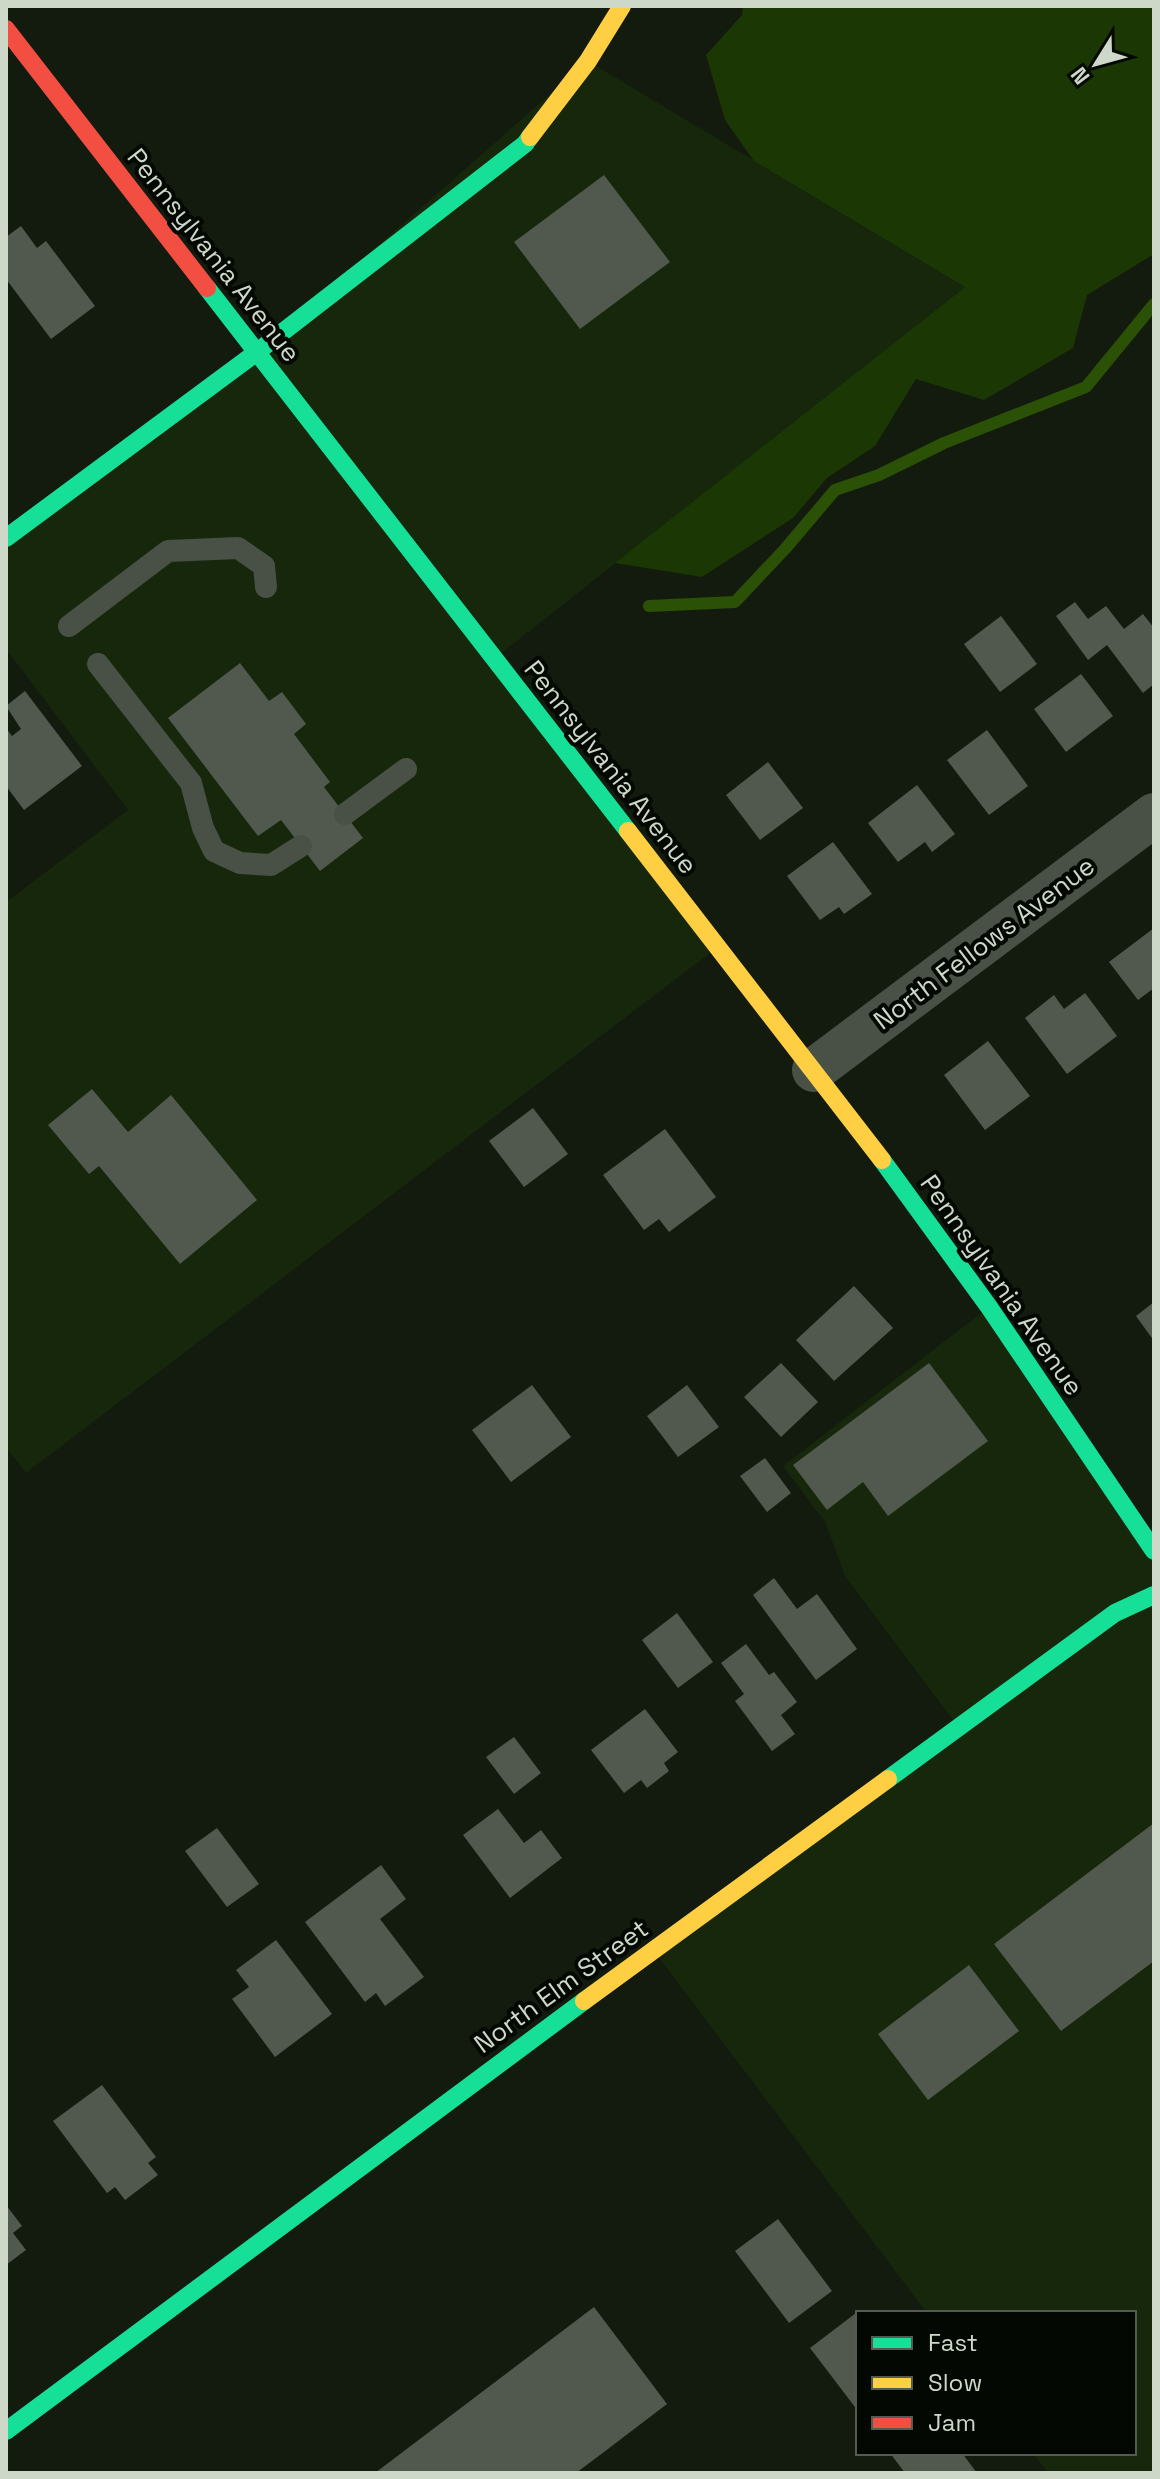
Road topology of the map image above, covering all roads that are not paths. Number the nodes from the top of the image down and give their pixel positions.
1 (622, 6) edge
2 (6, 29) edge
3 (257, 352) junction
4 (6, 538) edge
5 (266, 587) dead end
6 (69, 626) dead end
7 (98, 664) dead end
8 (406, 769) dead end
9 (345, 814) dead end
10 (1154, 815) edge
11 (301, 846) dead end
12 (814, 1070) junction
13 (1154, 1551) edge
14 (1154, 1595) edge
15 (6, 2431) edge

1 - 3 street
2 - 3 street, Pennsylvania Avenue
3 - 4 street
3 - 12 street, Pennsylvania Avenue
5 - 6 lane
7 - 11 lane
8 - 9 lane
10 - 12 street, North Fellows Avenue
12 - 13 street, Pennsylvania Avenue
14 - 15 street, North Elm Street

